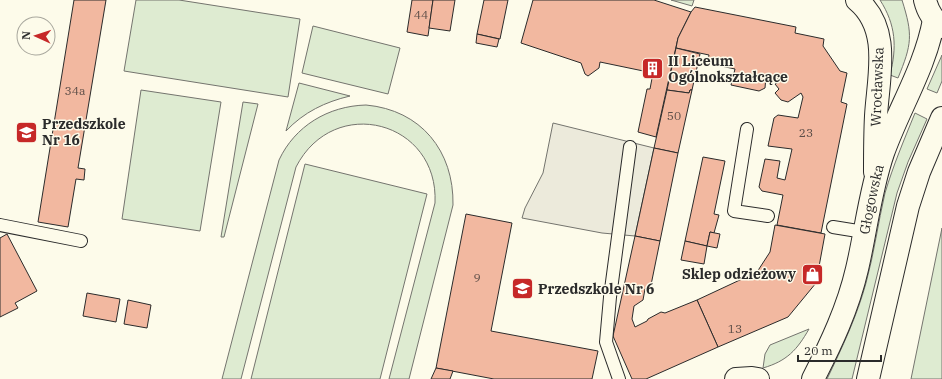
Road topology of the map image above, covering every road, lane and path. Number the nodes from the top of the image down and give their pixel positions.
1 (857, 0) edge
2 (925, 0) edge
3 (938, 24) edge
4 (942, 118) edge
5 (747, 129) dead end
6 (630, 148) dead end
7 (875, 181) junction
8 (768, 216) dead end
9 (0, 225) edge
10 (832, 227) dead end
11 (864, 232) junction
12 (81, 241) dead end
13 (619, 379) edge
14 (736, 379) edge
15 (758, 379) edge
16 (813, 379) edge
17 (868, 379) edge

1 - 7 main road, Wrocławska
2 - 3 main road
3 - 7 main road, Głogowska
4 - 17 main road
5 - 8 lane
6 - 13 lane
7 - 11 main road, Głogowska
9 - 12 lane
10 - 11 lane
11 - 16 main road, Głogowska
14 - 15 main road

